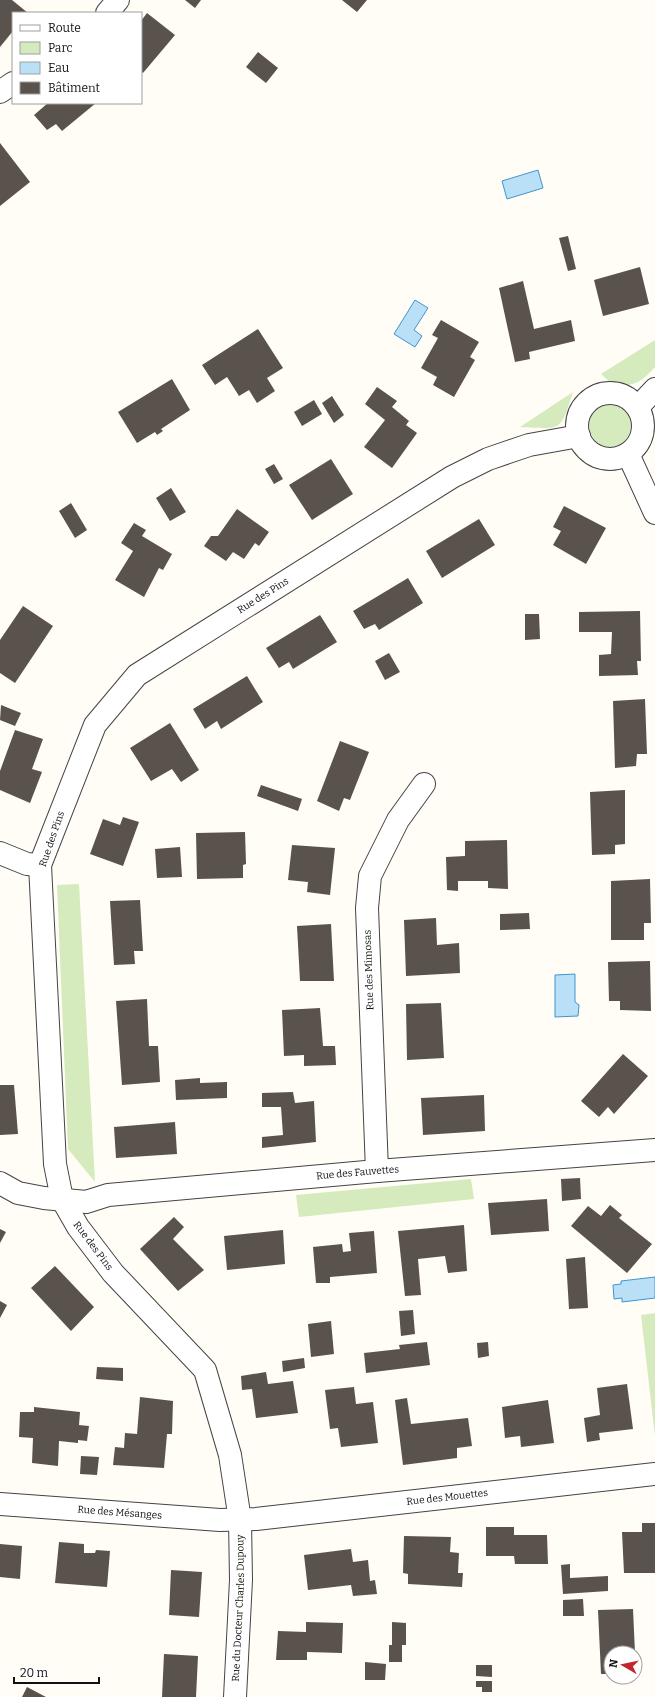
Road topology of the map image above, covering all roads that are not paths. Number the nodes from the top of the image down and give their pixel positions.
1 (118, 0) edge
2 (108, 12) edge
3 (12, 84) edge
4 (0, 92) edge
5 (655, 389) edge
6 (638, 407) junction
7 (579, 436) junction
8 (628, 454) junction
9 (655, 513) edge
10 (424, 784) dead end
11 (0, 853) edge
12 (40, 865) junction
13 (655, 1150) edge
14 (377, 1171) junction
15 (0, 1183) edge
16 (62, 1199) junction
17 (655, 1474) edge
18 (0, 1504) edge
19 (240, 1520) junction
20 (235, 1697) edge

1 - 2 street
3 - 4 street
5 - 6 street
6 - 7 street
6 - 8 street
7 - 8 street
7 - 12 street, Rue des Pins
8 - 9 street
10 - 14 street, Rue des Mimosas
11 - 12 street
12 - 16 street, Rue des Pins
13 - 14 street, Rue des Fauvettes
14 - 16 street, Rue des Fauvettes
15 - 16 street, Rue des Fauvettes
16 - 19 street, Rue des Pins
17 - 19 street, Rue des Mouettes
18 - 19 street, Rue des Mésanges
19 - 20 street, Rue du Docteur Charles Dupouy

